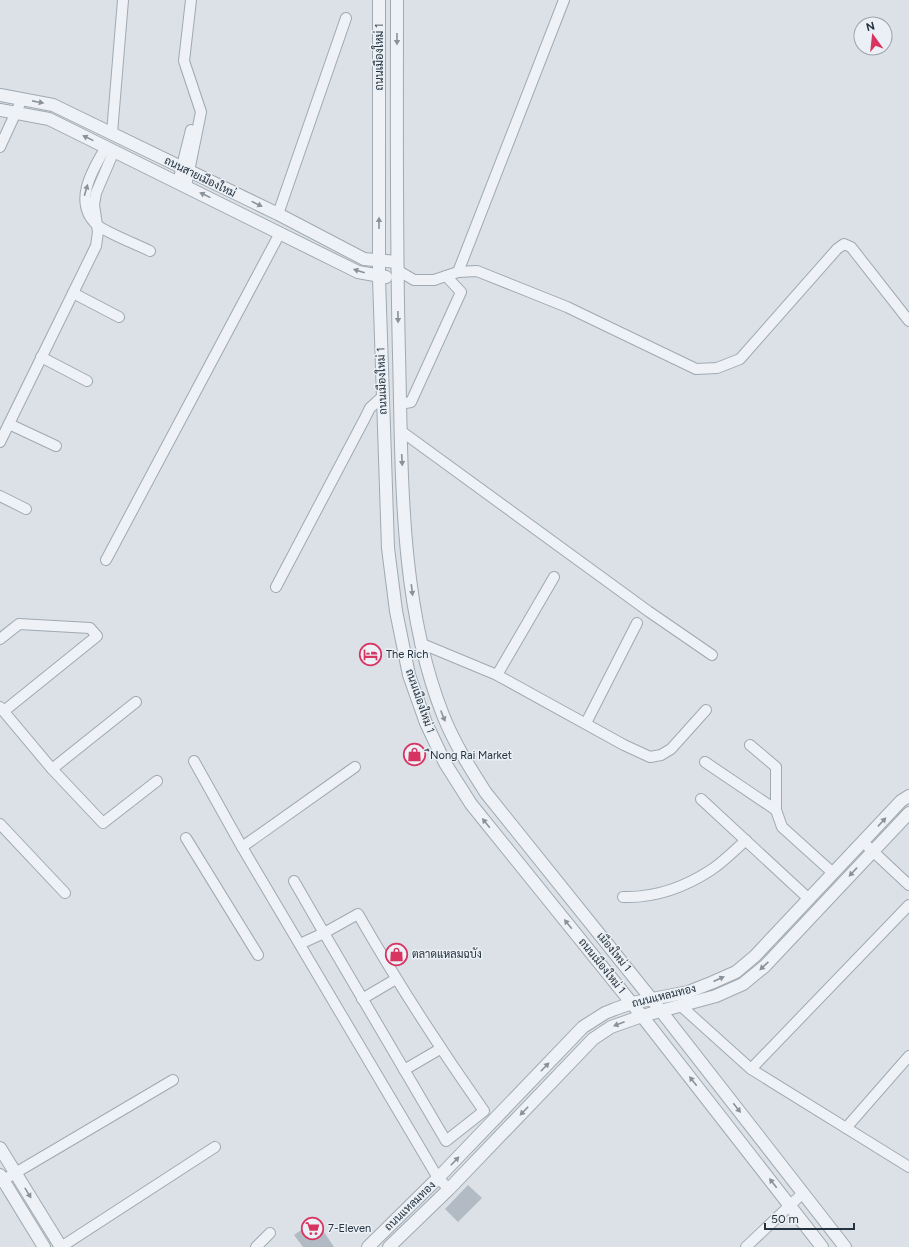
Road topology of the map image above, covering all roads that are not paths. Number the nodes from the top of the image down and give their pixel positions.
1 (123, 0) edge
2 (191, 0) edge
3 (379, 0) edge
4 (397, 0) edge
5 (564, 0) edge
6 (346, 18) dead end
7 (0, 96) edge
8 (22, 99) junction
9 (0, 110) edge
10 (17, 113) junction
11 (112, 133) junction
12 (0, 146) edge
13 (110, 149) junction
14 (186, 170) junction
15 (182, 184) junction
16 (278, 214) junction
17 (97, 225) junction
18 (280, 233) junction
19 (150, 251) dead end
20 (379, 262) junction
21 (397, 270) junction
22 (458, 272) junction
23 (379, 276) junction
24 (446, 276) junction
25 (73, 293) junction
26 (119, 317) dead end
27 (909, 321) edge
28 (42, 357) junction
29 (87, 381) dead end
30 (382, 397) junction
31 (400, 404) junction
32 (9, 424) junction
33 (401, 431) junction
34 (0, 442) edge
35 (56, 446) dead end
36 (0, 496) edge
37 (26, 509) dead end
38 (106, 560) dead end
39 (554, 577) dead end
40 (276, 587) dead end
41 (637, 623) dead end
42 (0, 639) edge
43 (420, 643) junction
44 (712, 655) dead end
45 (497, 675) junction
46 (136, 702) dead end
47 (2, 709) edge
48 (706, 710) dead end
49 (586, 723) junction
50 (750, 745) dead end
51 (194, 760) dead end
52 (705, 762) dead end
53 (355, 767) dead end
54 (52, 769) junction
55 (157, 781) dead end
56 (909, 796) edge
57 (701, 799) dead end
58 (776, 810) junction
59 (909, 813) edge
60 (0, 824) edge
61 (186, 838) dead end
62 (746, 840) junction
63 (862, 842) junction
64 (242, 847) junction
65 (873, 851) junction
66 (833, 873) junction
67 (294, 882) dead end
68 (909, 885) edge
69 (65, 893) dead end
70 (566, 893) joint
71 (623, 897) dead end
72 (809, 899) junction
73 (909, 905) edge
74 (324, 933) junction
75 (300, 944) junction
76 (258, 955) dead end
77 (396, 979) junction
78 (362, 999) junction
79 (652, 999) junction
80 (632, 1003) junction
81 (681, 1006) junction
82 (661, 1011) junction
83 (642, 1016) junction
84 (440, 1049) junction
85 (909, 1056) edge
86 (751, 1069) junction
87 (404, 1070) junction
88 (173, 1080) dead end
89 (846, 1128) junction
90 (216, 1147) dead end
91 (0, 1148) edge
92 (909, 1167) edge
93 (15, 1173) junction
94 (438, 1178) junction
95 (1, 1179) edge
96 (449, 1189) junction
97 (803, 1193) junction
98 (791, 1206) junction
99 (270, 1233) dead end
100 (44, 1247) edge
101 (61, 1247) edge
102 (256, 1247) edge
103 (368, 1247) edge
104 (389, 1247) edge
105 (746, 1247) edge
106 (822, 1247) edge
107 (845, 1247) edge

1 - 11 street
2 - 14 street
20 -> 3 street, ถนนเมืองใหม่ 1
4 -> 21 street, ถนนเมืองใหม่ 1
5 - 22 street
6 - 16 street
7 - 8 street, ถนนสายเมืองใหม่
8 - 10 street
8 -> 11 street, ถนนสายเมืองใหม่
9 - 10 street, ถนนสายเมืองใหม่
10 - 12 street
13 -> 10 street, ถนนสายเมืองใหม่
11 - 14 street, ถนนสายเมืองใหม่
13 - 15 street, ถนนสายเมืองใหม่
13 - 17 street
14 - 15 street
14 -> 16 street, ถนนสายเมืองใหม่
18 -> 15 street, ถนนสายเมืองใหม่
16 - 20 street, ถนนสายเมืองใหม่
17 - 19 street
17 - 25 street
23 -> 18 street, ถนนสายเมืองใหม่
18 - 38 street
20 - 21 street, ถนนสายเมืองใหม่
20 - 23 street, ถนนเมืองใหม่ 1
21 - 23 street, ถนนสายเมืองใหม่
21 - 24 street
21 -> 31 street, ถนนเมืองใหม่ 1
22 - 24 street
22 - 27 street
23 - 30 street, ถนนเมืองใหม่ 1
24 - 31 street
25 - 26 street
25 - 28 street
28 - 29 street
28 - 32 street
30 - 40 street
80 -> 30 street, ถนนเมืองใหม่ 1
31 - 33 street, ถนนเมืองใหม่ 1
32 - 34 street
32 - 35 street
33 -> 43 street, ถนนเมืองใหม่ 1
33 - 44 street
36 - 37 street
39 - 45 street
41 - 49 street
42 - 47 street
43 - 45 street
43 -> 70 street, ถนนเมืองใหม่ 1
45 - 49 street
46 - 54 street
47 - 54 street
48 - 49 street
50 - 58 street
51 - 64 street
52 - 58 street
53 - 64 street
54 - 55 street
63 -> 56 street, ถนนแหลมทอง
57 - 62 street
58 - 66 street
59 - 65 street, ถนนแหลมทอง
60 - 69 street
61 - 76 street
62 - 71 street
62 - 72 street
63 - 65 street
63 - 66 street, ถนนแหลมทอง
64 - 75 street
65 - 68 street
65 -> 81 street, ถนนแหลมทอง
66 - 72 street, ถนนแหลมทอง
67 - 74 street
70 - 79 street, เมืองใหม่ 1
79 -> 72 street, ถนนแหลมทอง
73 - 86 street
74 - 75 street
74 - 77 street
74 - 78 street
75 - 94 street
77 - 78 street
77 - 84 street
78 - 87 street
79 - 80 street, ถนนแหลมทอง
79 - 82 street, เมืองใหม่ 1
80 - 83 street, ถนนเมืองใหม่ 1
94 -> 80 street, ถนนแหลมทอง
81 - 82 street, ถนนแหลมทอง
81 - 86 street
82 - 83 street, ถนนแหลมทอง
82 -> 97 street
83 -> 96 street, ถนนแหลมทอง
98 -> 83 street, ถนนเมืองใหม่ 1
84 - 87 street
84 - 87 street
85 - 89 street
86 - 89 street
88 - 93 street
89 - 92 street
90 - 101 street
91 - 93 street
93 - 95 street
93 -> 101 street
94 - 96 street
94 - 103 street, ถนนแหลมทอง
95 - 100 street
96 - 104 street, ถนนแหลมทอง
97 - 98 street
97 - 107 street
98 - 105 street
98 - 106 street, ถนนเมืองใหม่ 1
99 - 102 street

